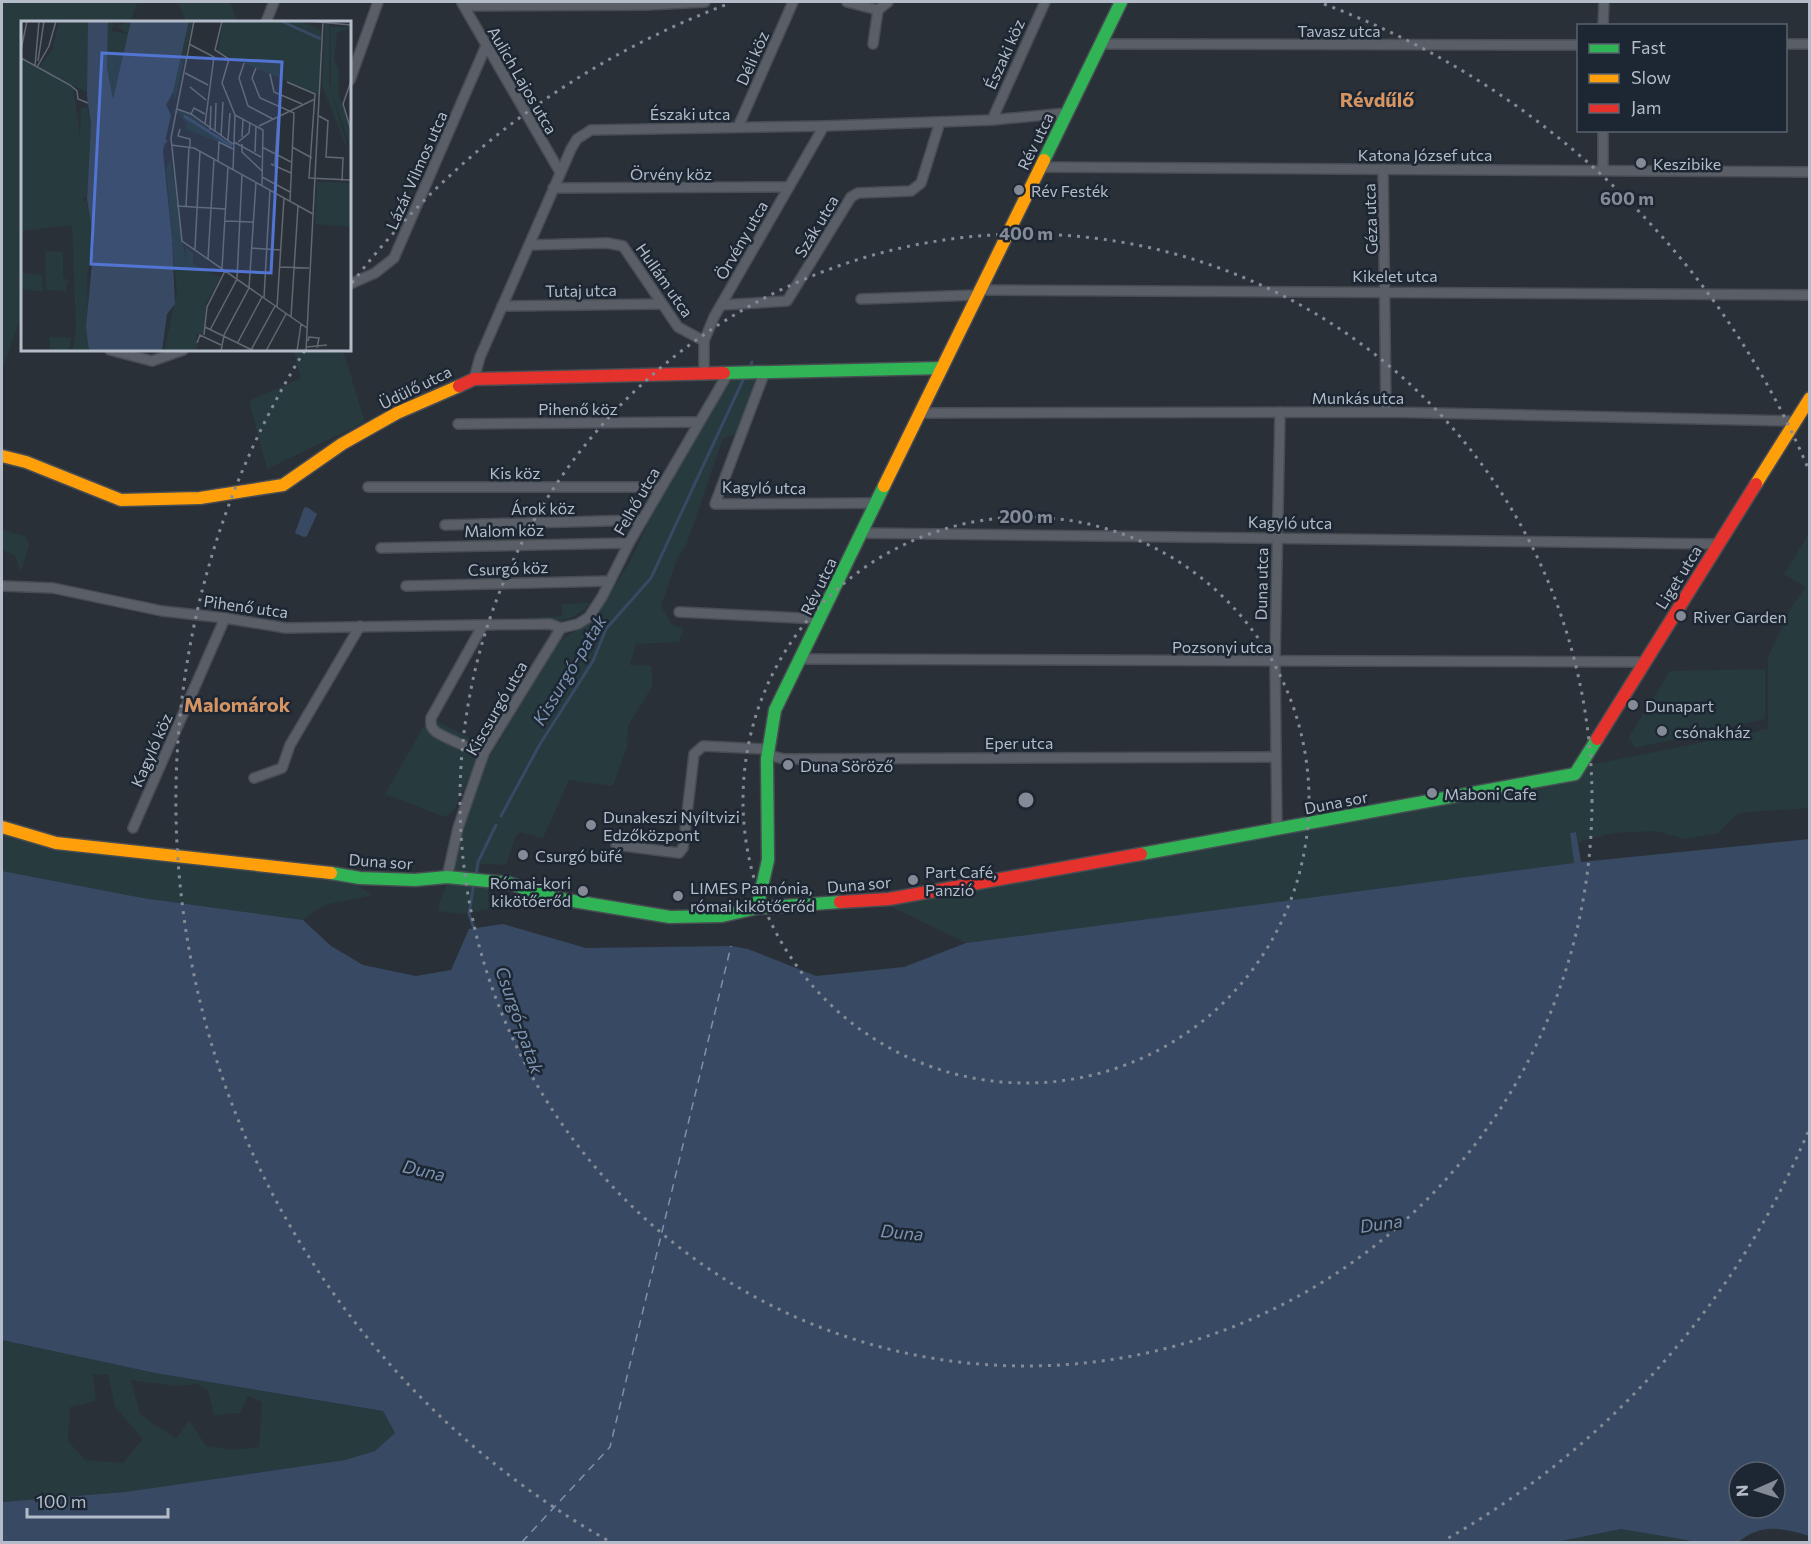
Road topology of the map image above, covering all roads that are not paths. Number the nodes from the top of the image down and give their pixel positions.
1 (274, 2) edge
2 (378, 2) edge
3 (705, 2) edge
4 (793, 2) edge
5 (847, 2) edge
6 (888, 2) edge
7 (1045, 2) edge
8 (1121, 2) edge
9 (1604, 2) edge
10 (463, 4) edge
11 (878, 10) junction
12 (266, 21) edge
13 (1603, 24) edge
14 (873, 44) dead end
15 (1100, 44) junction
16 (1787, 44) edge
17 (1809, 44) edge
18 (1577, 45) edge
19 (486, 46) junction
20 (351, 77) edge
21 (1067, 112) junction
22 (992, 120) junction
23 (940, 122) junction
24 (824, 126) junction
25 (738, 128) junction
26 (1603, 132) edge
27 (1040, 167) junction
28 (1383, 169) junction
29 (1603, 170) junction
30 (560, 172) junction
31 (1809, 172) edge
32 (789, 187) junction
33 (553, 188) junction
34 (529, 245) junction
35 (351, 284) edge
36 (1387, 290) junction
37 (979, 292) junction
38 (1809, 295) edge
39 (861, 299) dead end
40 (661, 304) junction
41 (721, 305) junction
42 (502, 306) junction
43 (704, 341) junction
44 (114, 351) edge
45 (180, 351) edge
46 (942, 368) junction
47 (704, 374) junction
48 (764, 374) junction
49 (727, 375) junction
50 (474, 379) junction
51 (1809, 398) edge
52 (1280, 412) junction
53 (1386, 412) junction
54 (920, 413) junction
55 (1795, 421) junction
56 (699, 422) junction
57 (458, 424) dead end
58 (2, 456) edge
59 (368, 487) dead end
60 (661, 487) junction
61 (876, 503) junction
62 (641, 520) junction
63 (445, 525) dead end
64 (861, 533) junction
65 (1276, 537) junction
66 (629, 543) junction
67 (1718, 544) junction
68 (381, 548) dead end
69 (610, 581) junction
70 (2, 586) edge
71 (406, 586) dead end
72 (679, 612) dead end
73 (225, 618) junction
74 (820, 619) junction
75 (483, 625) junction
76 (360, 626) junction
77 (561, 628) junction
78 (800, 659) junction
79 (1275, 661) junction
80 (1645, 662) junction
81 (766, 749) junction
82 (484, 753) junction
83 (1276, 757) junction
84 (1575, 774) joint
85 (254, 778) dead end
86 (2, 827) edge
87 (133, 828) dead end
88 (1277, 830) junction
89 (616, 845) dead end
90 (447, 877) junction
91 (757, 908) junction

1 - 12 street
2 - 20 street
3 - 10 street
4 - 25 street, Déli köz
5 - 11 street
6 - 11 street
7 - 22 street, Északi köz
8 - 15 street, Rév utca
9 - 13 street
10 - 19 street, Aulich Lajos utca
11 - 14 street
15 - 18 street, Tavasz utca
15 - 21 street, Rév utca
16 - 17 street
19 - 30 street, Aulich Lajos utca
19 - 35 street, Lázár Vilmos utca
21 - 22 street, Északi utca
21 - 27 street, Rév utca
22 - 23 street, Északi utca
23 - 24 street, Északi utca
23 - 41 street, Szák utca
24 - 25 street, Északi utca
24 - 32 street, Örvény utca
25 - 30 street, Északi utca
26 - 29 street
27 - 28 street, Katona József utca
27 - 37 street, Rév utca
28 - 29 street, Katona József utca
28 - 36 street, Géza utca
29 - 31 street, Katona József utca
30 - 33 street, Északi utca
32 - 33 street, Örvény köz
32 - 41 street, Örvény utca
33 - 34 street, Északi utca
34 - 40 street, Hullám utca
34 - 42 street, Északi utca
36 - 37 street, Kikelet utca
36 - 38 street, Kikelet utca
36 - 53 street, Géza utca
37 - 39 street
37 - 46 street, Rév utca
40 - 42 street, Tutaj utca
40 - 43 street, Hullám utca
41 - 43 street, Örvény utca
42 - 50 street, Északi utca
43 - 47 street, Örvény utca
44 - 45 street
46 - 48 street, Üdülő utca
46 - 54 street, Rév utca
47 - 49 street, Üdülő utca
47 - 50 street, Üdülő utca
48 - 49 street, Üdülő utca
48 - 61 street, Kagyló utca
49 - 56 street, Felhő utca
50 - 58 street, Üdülő utca
51 - 55 street, Liget utca
52 - 53 street, Munkás utca
52 - 54 street, Munkás utca
52 - 65 street, Duna utca
53 - 55 street, Munkás utca
54 - 61 street, Rév utca
55 - 67 street, Liget utca
56 - 57 street, Pihenő köz
56 - 60 street, Felhő utca
59 - 60 street, Kis köz
60 - 62 street, Felhő utca
61 - 64 street, Rév utca
62 - 63 street, Árok köz
62 - 66 street, Felhő utca
64 - 65 street, Kagyló utca
64 - 74 street, Rév utca
65 - 67 street, Kagyló utca
65 - 79 street, Duna utca
66 - 68 street, Malom köz
66 - 69 street, Felhő utca
67 - 80 street, Liget utca
69 - 71 street, Csurgó köz
69 - 77 street, Felhő utca
70 - 73 street, Pihenő utca
72 - 74 street
73 - 76 street, Pihenő utca
73 - 87 street, Kagyló köz
74 - 78 street, Rév utca
75 - 76 street, Pihenő utca
75 - 77 street, Pihenő utca
75 - 82 street
76 - 85 street
77 - 82 street, Kiscsurgó utca
78 - 79 street, Pozsonyi utca
78 - 81 street, Rév utca
79 - 80 street, Pozsonyi utca
79 - 83 street, Duna utca
80 - 84 street, Liget utca
81 - 83 street, Eper utca
81 - 89 street, Eper utca
81 - 91 street, Rév utca
82 - 90 street, Kiscsurgó utca
83 - 88 street, Duna utca
84 - 88 street, Duna sor
86 - 90 street, Duna sor
88 - 91 street, Duna sor
90 - 91 street, Duna sor

